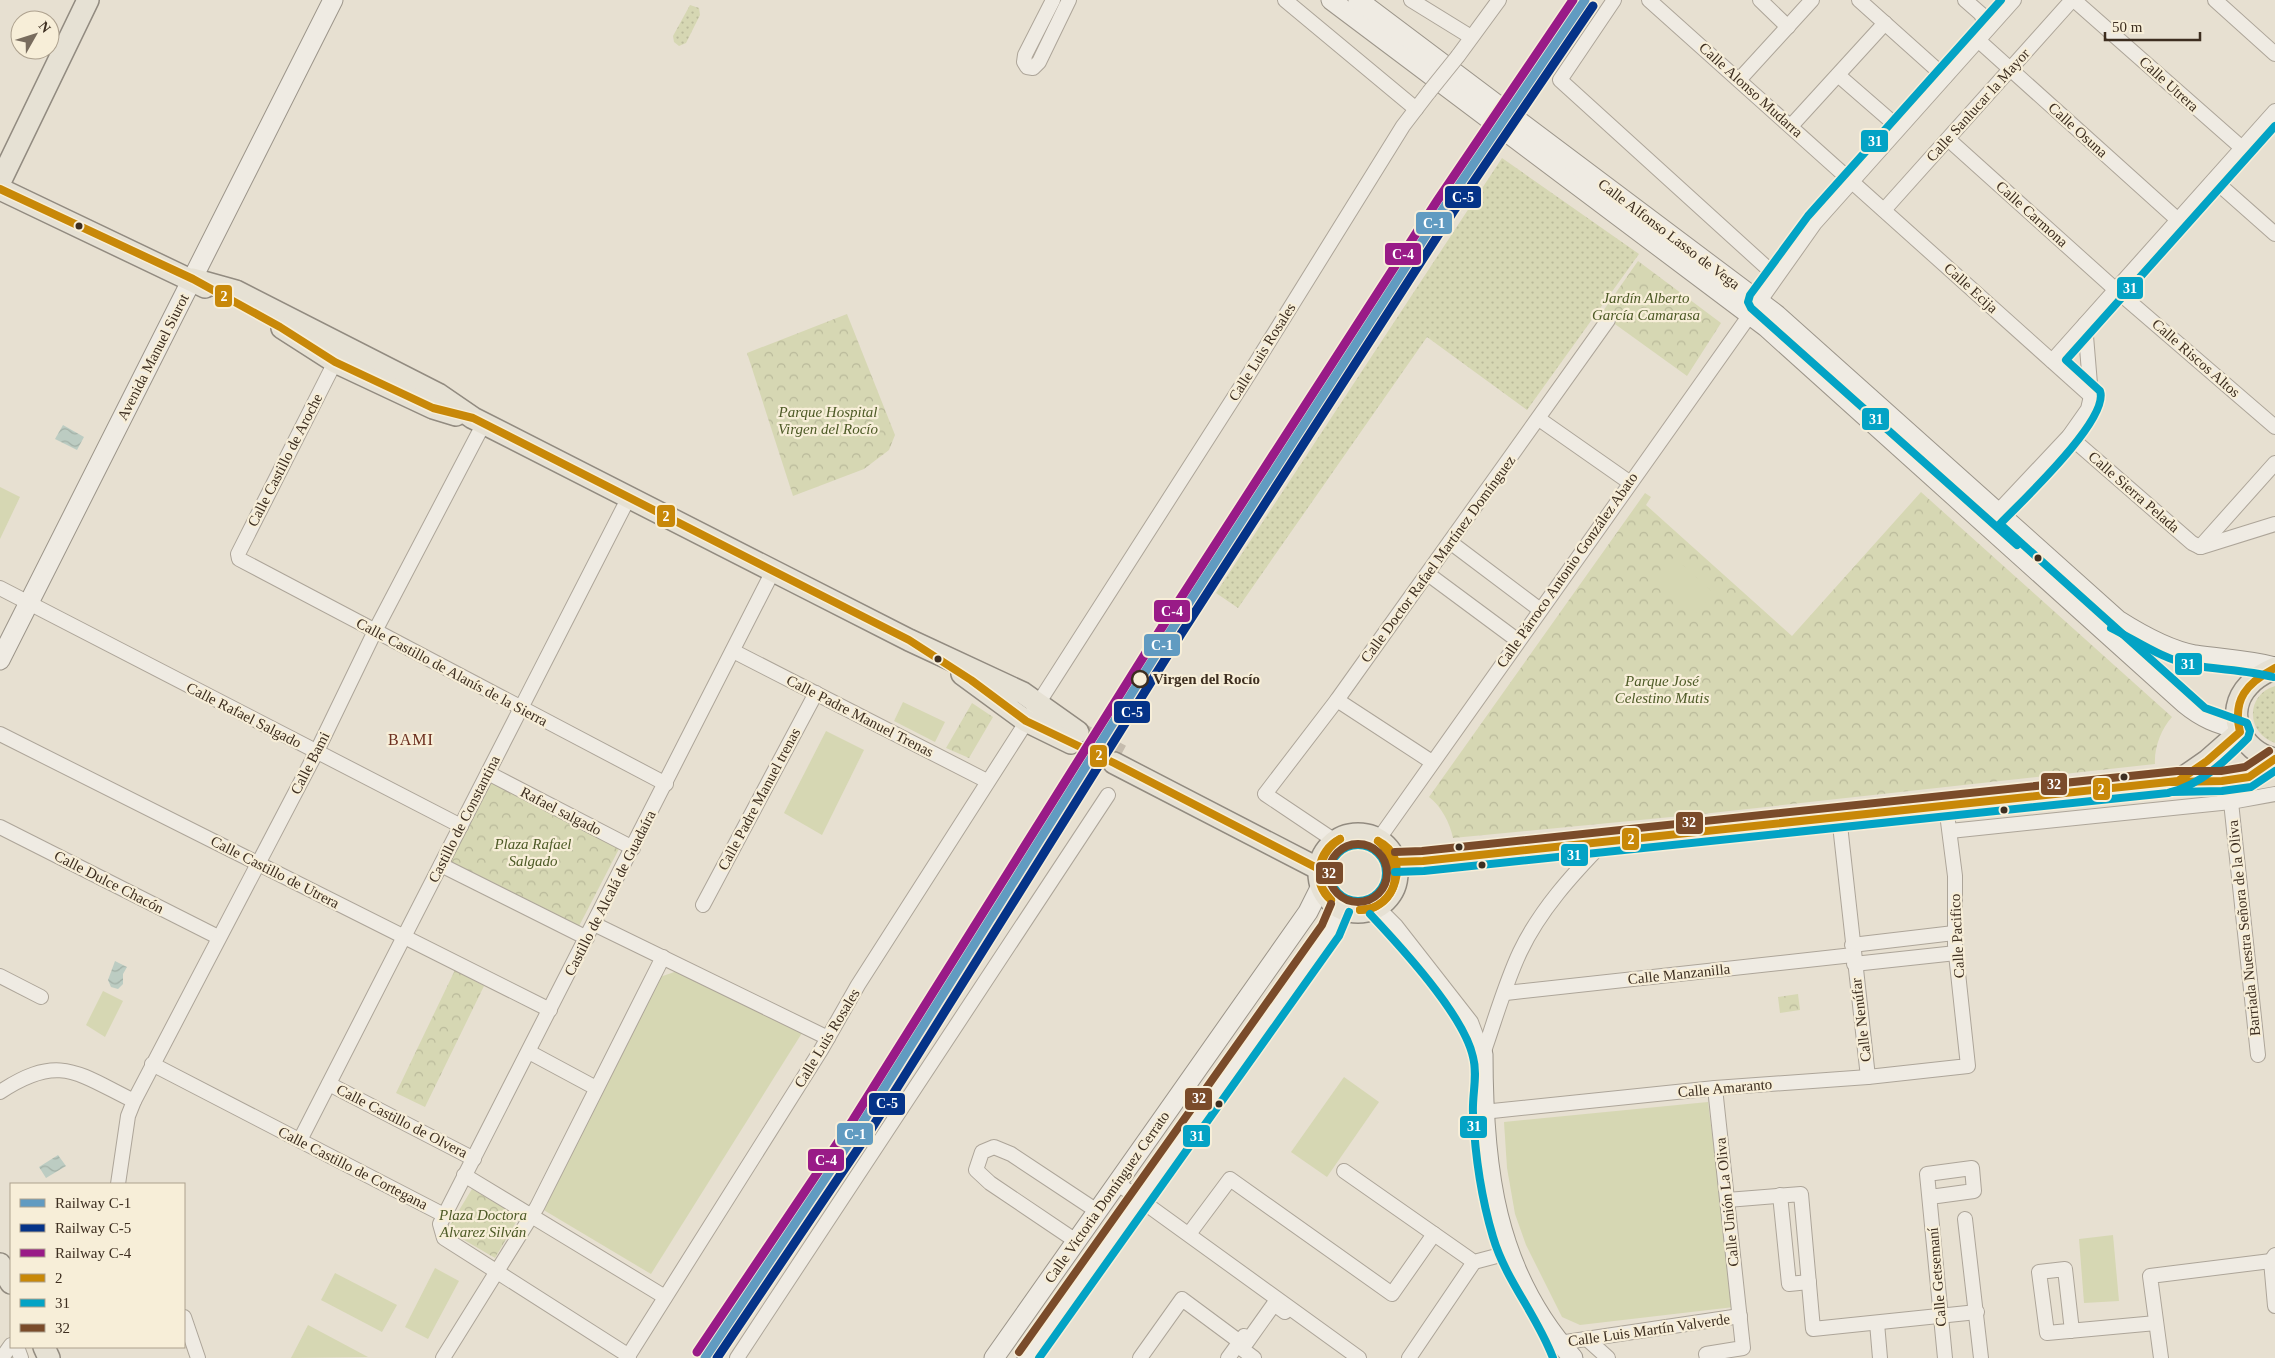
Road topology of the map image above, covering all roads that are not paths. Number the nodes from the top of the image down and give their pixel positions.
1 (88, 0) edge
2 (334, 0) edge
3 (1053, 0) edge
4 (1069, 0) edge
5 (1285, 0) edge
6 (1331, 0) edge
7 (1358, 0) edge
8 (1411, 0) edge
9 (1499, 0) edge
10 (1614, 0) edge
11 (1649, 0) edge
12 (1760, 0) edge
13 (1812, 0) edge
14 (1859, 0) edge
15 (1965, 0) edge
16 (2014, 0) edge
17 (2073, 0) edge
18 (2215, 0) edge
19 (1984, 21) dead end
20 (1884, 23) junction
21 (1788, 26) junction
22 (1035, 34) junction
23 (1471, 37) junction
24 (1978, 40) junction
25 (1049, 41) junction
26 (1407, 47) junction
27 (2275, 54) edge
28 (2010, 69) junction
29 (1838, 75) junction
30 (1945, 77) junction
31 (1739, 80) junction
32 (1416, 109) junction
33 (2275, 111) edge
34 (1791, 126) junction
35 (1899, 128) junction
36 (1948, 139) junction
37 (2242, 148) junction
38 (1852, 180) junction
39 (2214, 180) junction
40 (0, 182) edge
41 (0, 189) edge
42 (1884, 210) junction
43 (2178, 220) junction
44 (2275, 234) edge
45 (1776, 276) junction
46 (193, 279) junction
47 (2116, 290) junction
48 (1754, 308) junction
49 (1608, 320) dead end
50 (2085, 324) junction
51 (2052, 361) junction
52 (335, 362) junction
53 (2090, 396) junction
54 (1539, 419) junction
55 (479, 421) junction
56 (2275, 427) edge
57 (2069, 436) junction
58 (2275, 463) edge
59 (1629, 482) junction
60 (629, 498) junction
61 (1991, 519) junction
62 (2275, 524) edge
63 (1450, 542) junction
64 (2200, 547) junction
65 (239, 559) joint
66 (774, 571) junction
67 (1428, 574) junction
68 (0, 588) edge
69 (28, 603) junction
70 (1539, 609) junction
71 (375, 630) junction
72 (1517, 640) junction
73 (733, 651) junction
74 (0, 660) edge
75 (2275, 668) edge
76 (816, 693) junction
77 (1337, 700) junction
78 (521, 708) junction
79 (1032, 711) junction
80 (2200, 717) junction
81 (2239, 731) junction
82 (0, 734) edge
83 (1074, 737) tunnel mouth
84 (2220, 750) junction
85 (316, 752) junction
86 (1118, 759) tunnel mouth
87 (2275, 759) edge
88 (1432, 762) junction
89 (2197, 768) junction
90 (488, 773) junction
91 (988, 780) junction
92 (2178, 781) junction
93 (2222, 781) junction
94 (666, 784) junction
95 (2275, 794) edge
96 (1108, 795) dead end
97 (2228, 802) junction
98 (1946, 806) junction
99 (1839, 816) junction
100 (461, 826) junction
101 (0, 827) edge
102 (1950, 831) junction
103 (1378, 840) junction
104 (1604, 842) junction
105 (634, 848) junction
106 (1395, 862) junction
107 (259, 863) junction
108 (1324, 863) junction
109 (441, 865) junction
110 (703, 905) dead end
111 (1377, 907) junction
112 (1340, 908) junction
113 (594, 924) junction
114 (1954, 933) junction
115 (218, 937) junction
116 (403, 937) junction
117 (587, 938) junction
118 (1956, 953) junction
119 (1853, 955) junction
120 (663, 957) junction
121 (0, 976) edge
122 (1506, 993) junction
123 (41, 997) dead end
124 (550, 1010) junction
125 (828, 1038) junction
126 (529, 1052) junction
127 (1483, 1054) junction
128 (2258, 1055) dead end
129 (152, 1064) junction
130 (1968, 1066) joint
131 (1868, 1077) junction
132 (329, 1084) junction
133 (596, 1088) junction
134 (1715, 1088) junction
135 (0, 1092) edge
136 (134, 1101) junction
137 (1483, 1112) junction
138 (300, 1140) junction
139 (474, 1159) junction
140 (1344, 1172) dead end
141 (464, 1175) junction
142 (118, 1183) edge
143 (1117, 1184) junction
144 (1780, 1195) junction
145 (1930, 1197) dead end
146 (1140, 1200) junction
147 (1727, 1200) junction
148 (1097, 1211) junction
149 (444, 1215) junction
150 (531, 1217) junction
151 (1965, 1218) dead end
152 (1189, 1234) junction
153 (1434, 1234) junction
154 (1076, 1241) junction
155 (1508, 1253) junction
156 (2273, 1258) edge
157 (1474, 1262) junction
158 (0, 1264) edge
159 (496, 1272) junction
160 (10, 1281) edge
161 (1809, 1282) junction
162 (1272, 1296) junction
163 (665, 1297) junction
164 (2275, 1306) edge
165 (1977, 1312) junction
166 (1740, 1316) junction
167 (1941, 1316) junction
168 (185, 1320) edge
169 (1877, 1322) junction
170 (2156, 1323) junction
171 (2072, 1330) junction
172 (1587, 1339) junction
173 (10, 1346) edge
174 (1234, 1350) edge
175 (1562, 1350) edge
176 (628, 1357) edge
177 (2, 1358) edge
178 (198, 1358) edge
179 (443, 1358) edge
180 (737, 1358) edge
181 (994, 1358) edge
182 (1027, 1358) edge
183 (1140, 1358) edge
184 (1246, 1358) edge
185 (1254, 1358) edge
186 (1347, 1358) edge
187 (1359, 1358) edge
188 (1408, 1358) edge
189 (1573, 1358) edge
190 (1608, 1358) edge
191 (1706, 1358) edge
192 (1880, 1358) edge
193 (1945, 1358) edge
194 (1981, 1358) edge
195 (2161, 1358) edge

1 - 40 main road
2 - 46 main road, Avenida Manuel Siurot
3 - 22 street
4 - 25 street
5 - 32 street
6 - 26 main road
7 - 26 main road
8 - 23 street
9 - 23 street, Calle Luis Rosales
10 - 45 street
11 - 31 street, Calle Alonso Mudarra
12 - 21 street
13 - 21 street
14 - 20 street
15 - 19 street
16 - 24 street, Calle Párroco Antonio González Abato
17 - 28 street, Calle Sanlucar la Mayor
17 - 37 street, Calle Utrera
18 - 27 street
20 - 29 street
20 - 30 street
21 - 31 street
22 - 25 street
22 - 25 street
23 - 32 street, Calle Luis Rosales, bridge
24 - 28 street, Calle Osuna
24 - 30 street, Calle Párroco Antonio González Abato
26 - 48 main road, Calle Alfonso Lasso de Vega
28 - 36 street, Calle Sanlucar la Mayor
28 - 43 street, Calle Osuna
29 - 34 street
29 - 35 street
30 - 35 street, Calle Párroco Antonio González Abato
31 - 34 street, Calle Alonso Mudarra
32 - 79 street, Calle Luis Rosales
33 - 37 street
34 - 38 street, Calle Alonso Mudarra
35 - 38 street, Calle Párroco Antonio González Abato
36 - 42 street, Calle Sanlucar la Mayor
36 - 47 street, Calle Carmona
37 - 39 street
38 - 42 street, Calle Ecija
38 - 45 street, Calle Párroco Antonio González Abato
39 - 43 street
39 - 44 street
41 - 46 main road
42 - 51 street, Calle Ecija
43 - 47 street
45 - 48 street, Calle Párroco Antonio González Abato
46 - 52 main road
46 - 55 main road
46 - 69 main road, Avenida Manuel Siurot
47 - 50 street
47 - 56 street, Calle Riscos Altos
48 - 59 street, Calle Párroco Antonio González Abato
48 - 61 main road, Calle Alfonso Lasso de Vega
49 - 54 street, Calle Doctor Rafael Martínez Domínguez
50 - 51 street
50 - 53 street
51 - 53 street, Calle Ecija
52 - 55 main road
52 - 65 street, Calle Castillo de Aroche
53 - 57 street
54 - 59 street
54 - 63 street, Calle Doctor Rafael Martínez Domínguez
55 - 60 main road
55 - 71 street, Calle Bami
57 - 61 street
57 - 64 street, Calle Sierra Pelada
58 - 64 street
59 - 70 street, Calle Párroco Antonio González Abato
60 - 66 main road
60 - 78 street, Castillo de Constantina
61 - 75 main road, Calle Alfonso Lasso de Vega
61 - 80 main road, Calle Alfonso Lasso de Vega
62 - 64 street
63 - 67 street, Calle Doctor Rafael Martínez Domínguez
63 - 70 street
65 - 71 street, Calle Castillo de Alanís de la Sierra
66 - 73 street, Castillo de Alcalá de Guadaíra
66 - 79 main road
67 - 72 street
67 - 77 street, Calle Doctor Rafael Martínez Domínguez
68 - 69 street, Calle Rafael Salgado
69 - 74 main road, Avenida Manuel Siurot
69 - 85 street, Calle Rafael Salgado
70 - 72 street, Calle Párroco Antonio González Abato
71 - 78 street, Calle Castillo de Alanís de la Sierra
71 - 85 street, Calle Bami
72 - 88 street, Calle Párroco Antonio González Abato
73 - 76 street, Calle Padre Manuel Trenas
73 - 94 street, Castillo de Alcalá de Guadaíra
75 - 81 main road
76 - 91 street, Calle Padre Manuel Trenas
76 - 110 street, Calle Padre Manuel trenas
77 - 88 street
77 - 108 street, Calle Doctor Rafael Martínez Domínguez
78 - 90 street, Castillo de Constantina
78 - 94 street, Calle Castillo de Alanís de la Sierra
79 - 83 main road
79 - 91 street, Calle Luis Rosales
80 - 81 main road, Calle Alfonso Lasso de Vega
80 - 89 main road
81 - 84 main road
81 - 87 main road
82 - 107 street, Calle Castillo de Utrera
84 - 89 main road
84 - 93 street, Barriada Nuestra Señora de la Oliva
85 - 100 street, Calle Rafael Salgado
85 - 107 street, Calle Bami
86 - 108 main road
87 - 93 main road
88 - 103 street, Calle Párroco Antonio González Abato
89 - 92 main road
90 - 100 street, Castillo de Constantina
90 - 105 street, Rafael salgado
91 - 125 street, Calle Luis Rosales
92 - 93 main road
92 - 98 main road
93 - 97 street, Barriada Nuestra Señora de la Oliva
94 - 105 street, Castillo de Alcalá de Guadaíra
95 - 97 street
96 - 180 street
97 - 102 street
97 - 128 street, Barriada Nuestra Señora de la Oliva
98 - 99 main road
98 - 102 street, Calle Pacifico
99 - 104 main road
99 - 119 street, Calle Nenúfar
100 - 109 street, Castillo de Constantina
101 - 115 street, Calle Dulce Chacón
102 - 114 street, Calle Pacifico
103 - 106 main road
103 - 108 main road
104 - 106 main road
104 - 122 street
105 - 113 street, Castillo de Alcalá de Guadaíra
106 - 111 main road
107 - 115 street, Calle Bami
107 - 116 street, Calle Castillo de Utrera
108 - 112 main road
108 - 143 main road, Calle Victoria Domínguez Cerrato
109 - 116 street, Castillo de Constantina
109 - 117 street
111 - 112 main road
111 - 127 street
112 - 146 main road, Calle Victoria Domínguez Cerrato
113 - 117 street, Castillo de Alcalá de Guadaíra
113 - 120 street
114 - 118 street, Calle Pacifico
114 - 119 street, Calle Manzanilla
115 - 129 street, Calle Bami
116 - 124 street, Calle Castillo de Utrera
116 - 132 street, Castillo de Constantina
117 - 124 street, Castillo de Alcalá de Guadaíra
118 - 119 street, Calle Manzanilla
118 - 130 street, Calle Pacifico
119 - 122 street, Calle Manzanilla
119 - 131 street, Calle Nenúfar
120 - 125 street
120 - 133 street
121 - 123 street
122 - 127 street
124 - 126 street, Castillo de Alcalá de Guadaíra
125 - 163 street, Calle Luis Rosales
126 - 133 street
126 - 139 street, Castillo de Alcalá de Guadaíra
127 - 137 main road
129 - 136 street, Calle Bami
129 - 138 street, Calle Castillo de Cortegana
130 - 131 street, Calle Amaranto
131 - 134 street, Calle Amaranto
132 - 138 street, Castillo de Constantina
132 - 139 street, Calle Castillo de Olvera
133 - 150 street
134 - 137 street, Calle Amaranto
134 - 147 street, Calle Unión La Oliva
135 - 136 street
136 - 142 street, Calle Bami
137 - 155 main road
138 - 149 street, Calle Castillo de Cortegana
139 - 141 street, Castillo de Alcalá de Guadaíra
140 - 153 street
141 - 149 street, Castillo de Alcalá de Guadaíra
141 - 150 street, Calle Castillo de Olvera
143 - 146 street
143 - 148 main road, Calle Victoria Domínguez Cerrato
144 - 147 street
144 - 161 street
144 - 161 street
145 - 167 street, Calle Getsemaní
146 - 152 street
146 - 182 main road, Calle Victoria Domínguez Cerrato
147 - 166 street, Calle Unión La Oliva
148 - 154 main road, Calle Victoria Domínguez Cerrato
148 - 154 street
149 - 159 street, Calle Castillo de Cortegana
150 - 159 street
150 - 163 street, Calle Castillo de Olvera
151 - 165 street
152 - 153 street
152 - 162 street
153 - 157 street
154 - 181 main road, Calle Victoria Domínguez Cerrato
155 - 157 street
155 - 175 main road
156 - 164 street
156 - 170 street
157 - 188 street
158 - 160 main road
159 - 176 street, Calle Castillo de Cortegana
159 - 179 street
161 - 169 street
162 - 174 street
162 - 187 street
163 - 176 street, Calle Luis Rosales
165 - 167 street
165 - 194 street
166 - 172 street, Calle Luis Martín Valverde
166 - 191 street, Calle Unión La Oliva
167 - 169 street
167 - 193 street, Calle Getsemaní
168 - 178 street
169 - 192 street
170 - 171 street
170 - 195 street
171 - 171 street
172 - 175 street, Calle Luis Martín Valverde
172 - 190 street
173 - 177 street
174 - 183 street
174 - 184 street
175 - 189 main road
185 - 186 street

